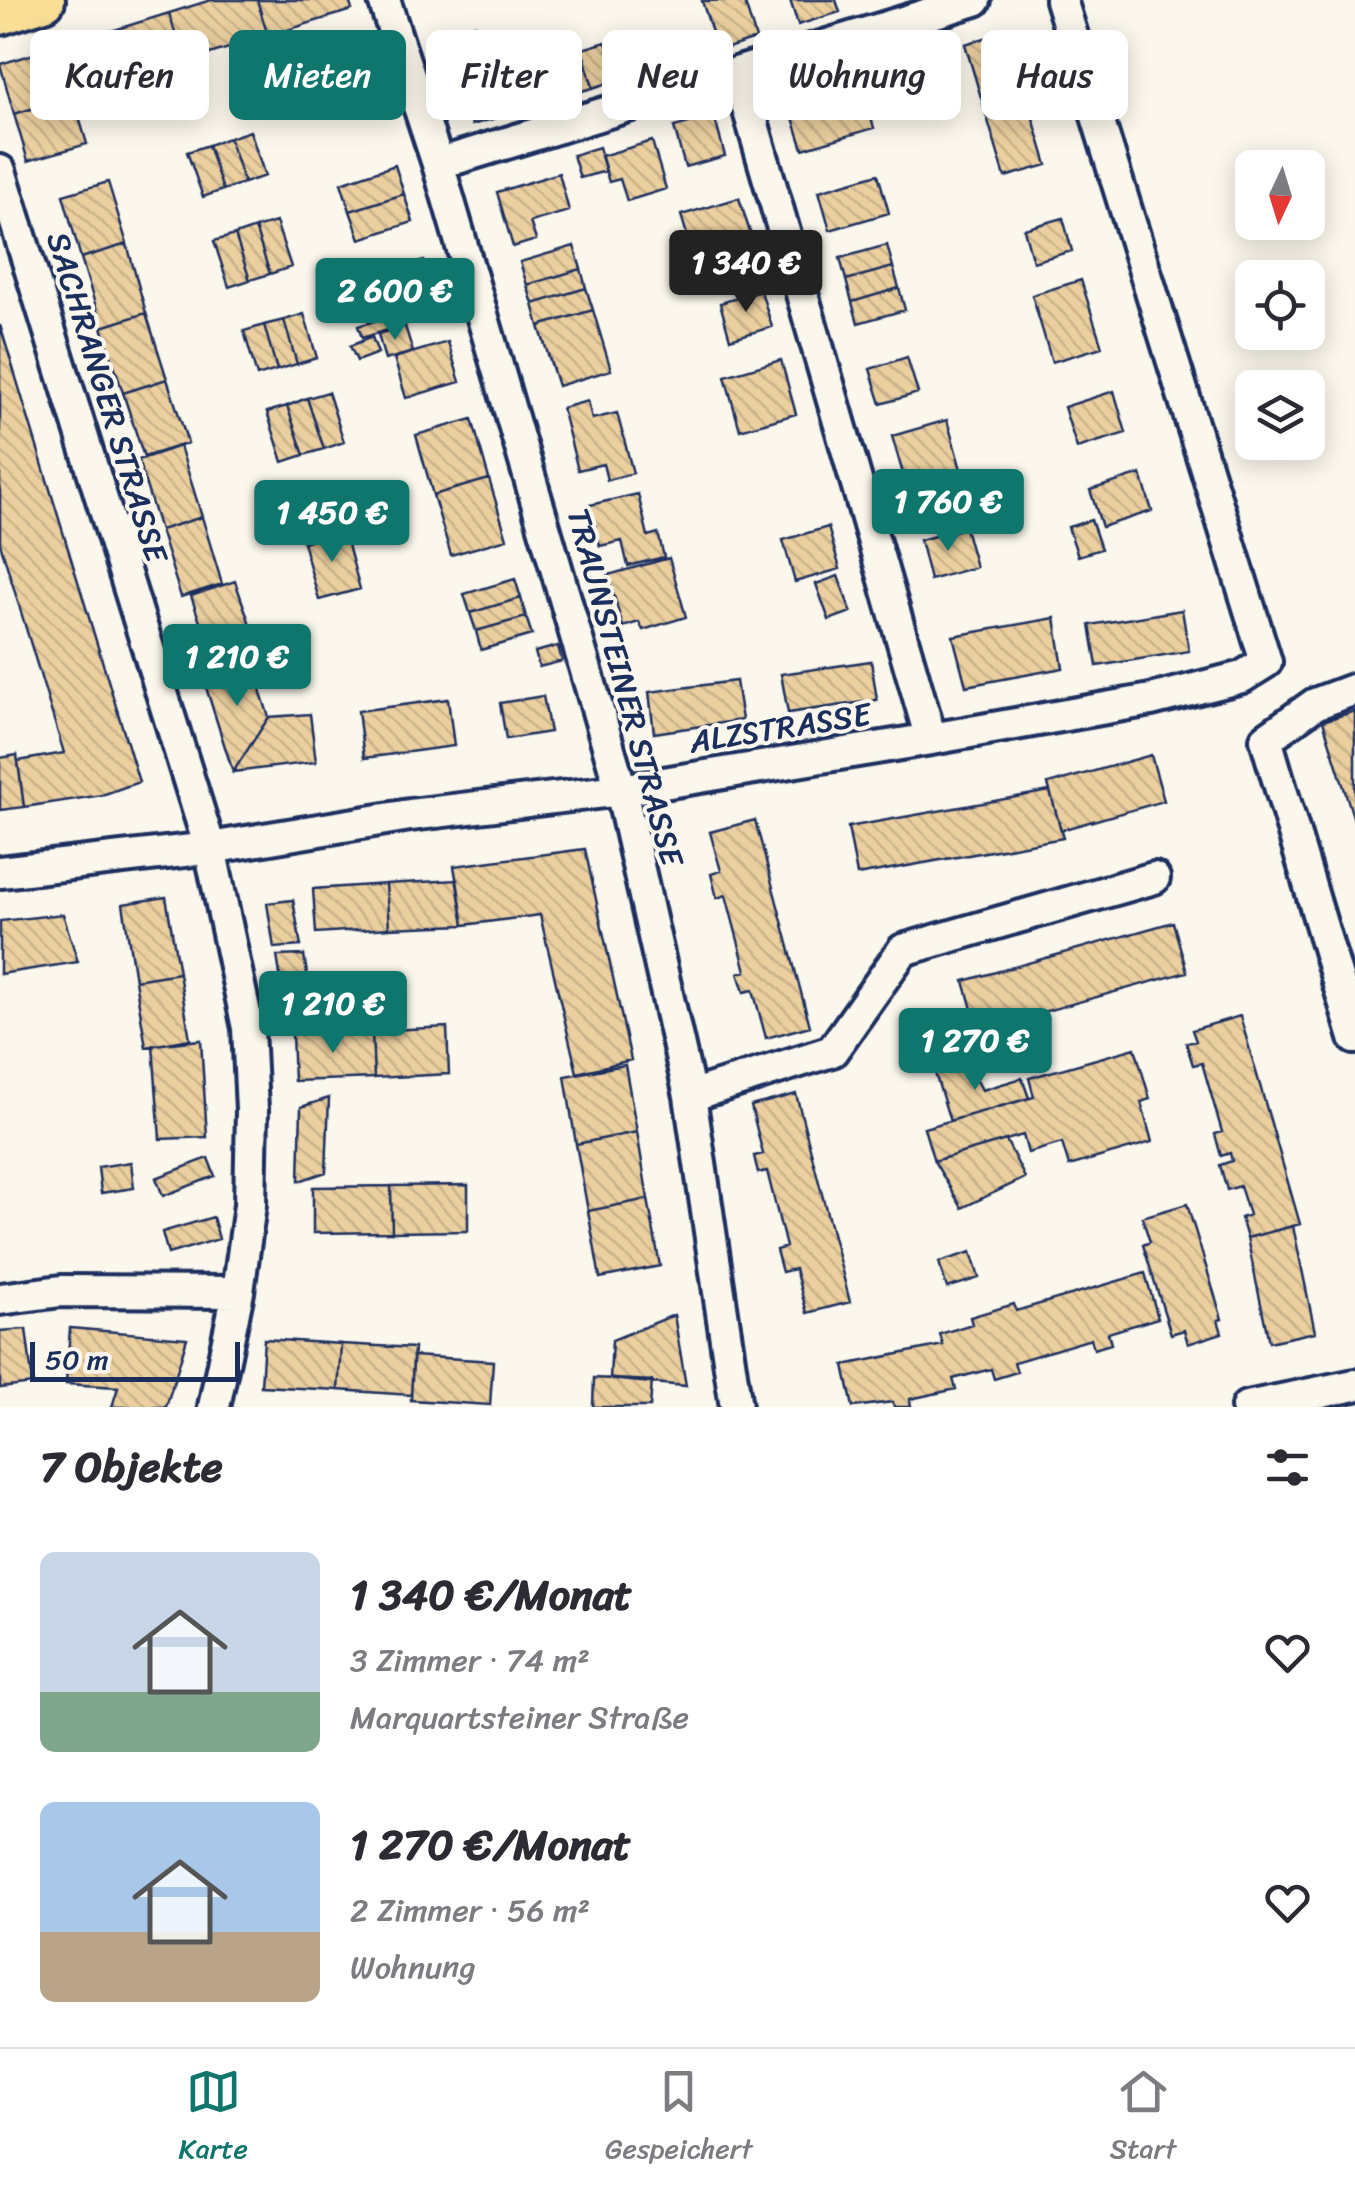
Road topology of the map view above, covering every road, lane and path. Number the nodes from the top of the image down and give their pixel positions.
1 (44, 0) edge
2 (384, 0) edge
3 (975, 0) edge
4 (1061, 0) edge
5 (0, 14) edge
6 (738, 72) junction
7 (438, 164) junction
8 (0, 171) edge
9 (1355, 689) edge
10 (932, 739) junction
11 (621, 790) junction
12 (210, 848) junction
13 (0, 872) edge
14 (1154, 878) dead end
15 (1355, 1038) edge
16 (690, 1096) junction
17 (238, 1292) junction
18 (0, 1299) edge
19 (1355, 1385) edge
20 (214, 1407) edge
21 (736, 1407) edge
22 (1247, 1407) edge

1 - 5 main road
2 - 7 street, TRAUNSTEINER STRASSE
3 - 6 street
4 - 10 street, ALZSTRASSE
6 - 7 street
6 - 10 street
7 - 11 street, TRAUNSTEINER STRASSE
8 - 12 street, SACHRANGER STRASSE
9 - 15 street
10 - 11 street, ALZSTRASSE
11 - 12 street, ALZSTRASSE
11 - 16 street, TRAUNSTEINER STRASSE
12 - 13 street, ALZSTRASSE
12 - 17 street, SACHRANGER STRASSE
14 - 16 street
16 - 21 street, TRAUNSTEINER STRASSE
17 - 18 street
17 - 20 street, SACHRANGER STRASSE
19 - 22 street

